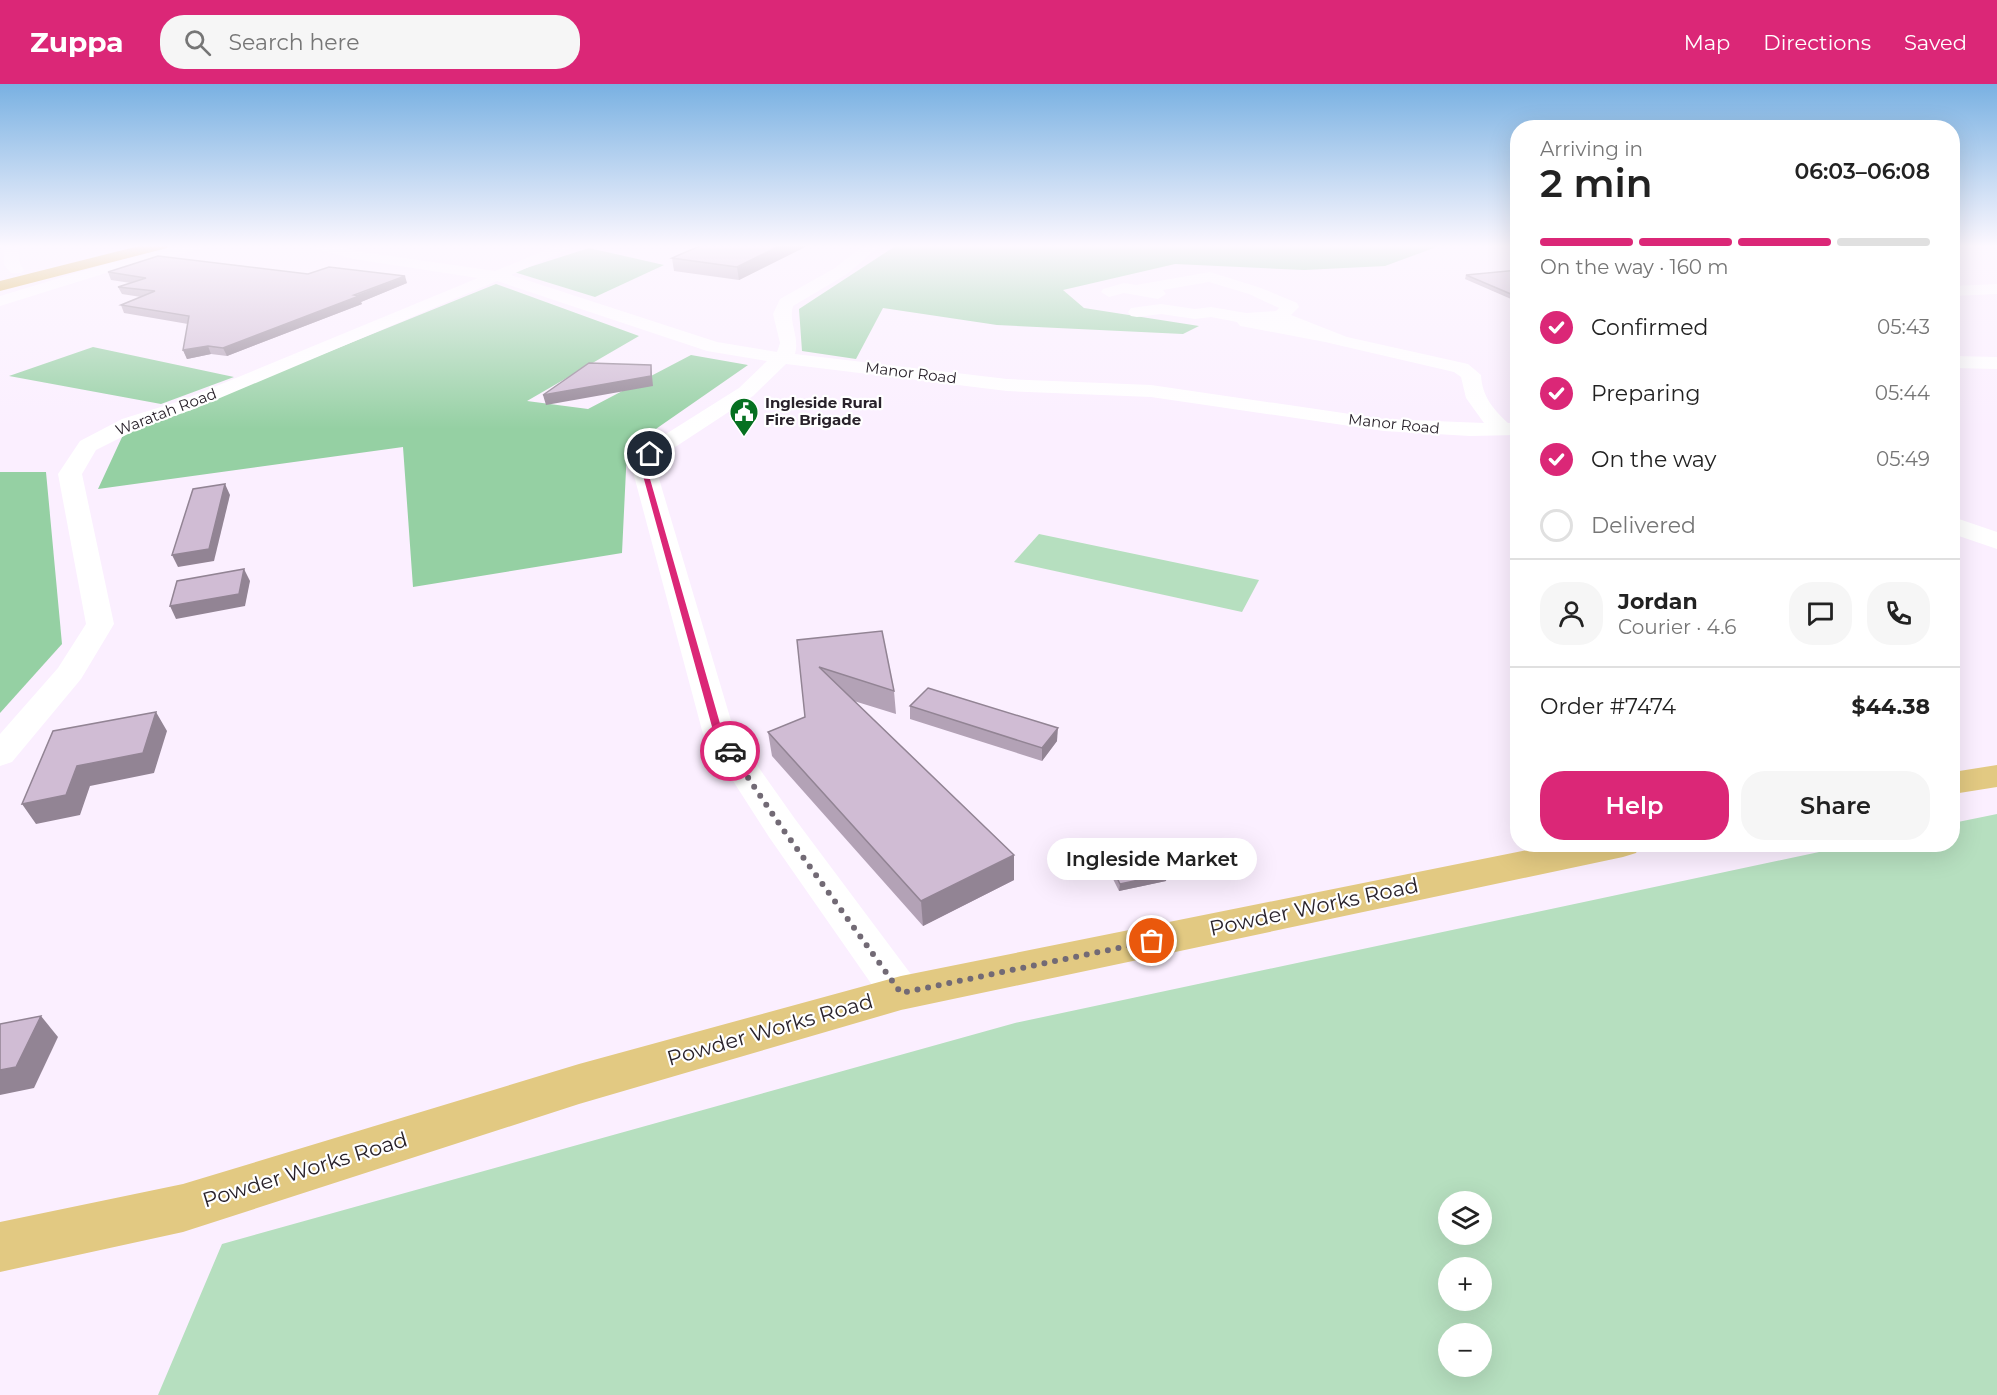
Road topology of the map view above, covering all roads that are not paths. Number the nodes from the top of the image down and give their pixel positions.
1 (424, 306) edge
2 (589, 306) edge
3 (785, 306) edge
4 (1192, 306) edge
5 (1289, 306) edge
6 (1137, 312) dead end
7 (1199, 314) junction
8 (1278, 316) junction
9 (1246, 318) junction
10 (1326, 337) junction
11 (782, 358) junction
12 (1960, 362) edge
13 (1997, 363) edge
14 (1510, 429) edge
15 (1960, 528) edge
16 (1997, 541) edge
17 (0, 755) edge
18 (1997, 776) edge
19 (1960, 782) edge
20 (1584, 852) edge
21 (901, 993) junction
22 (0, 1247) edge

1 - 17 street, Waratah Road
2 - 11 street, Manor Road
3 - 11 street
4 - 7 street
5 - 8 street
6 - 7 street
7 - 9 street
8 - 9 street
8 - 10 street
9 - 10 street
10 - 14 street
11 - 14 street, Manor Road
11 - 21 street
12 - 13 street
15 - 16 street
18 - 19 main road
20 - 21 main road, Powder Works Road
21 - 22 main road, Powder Works Road

